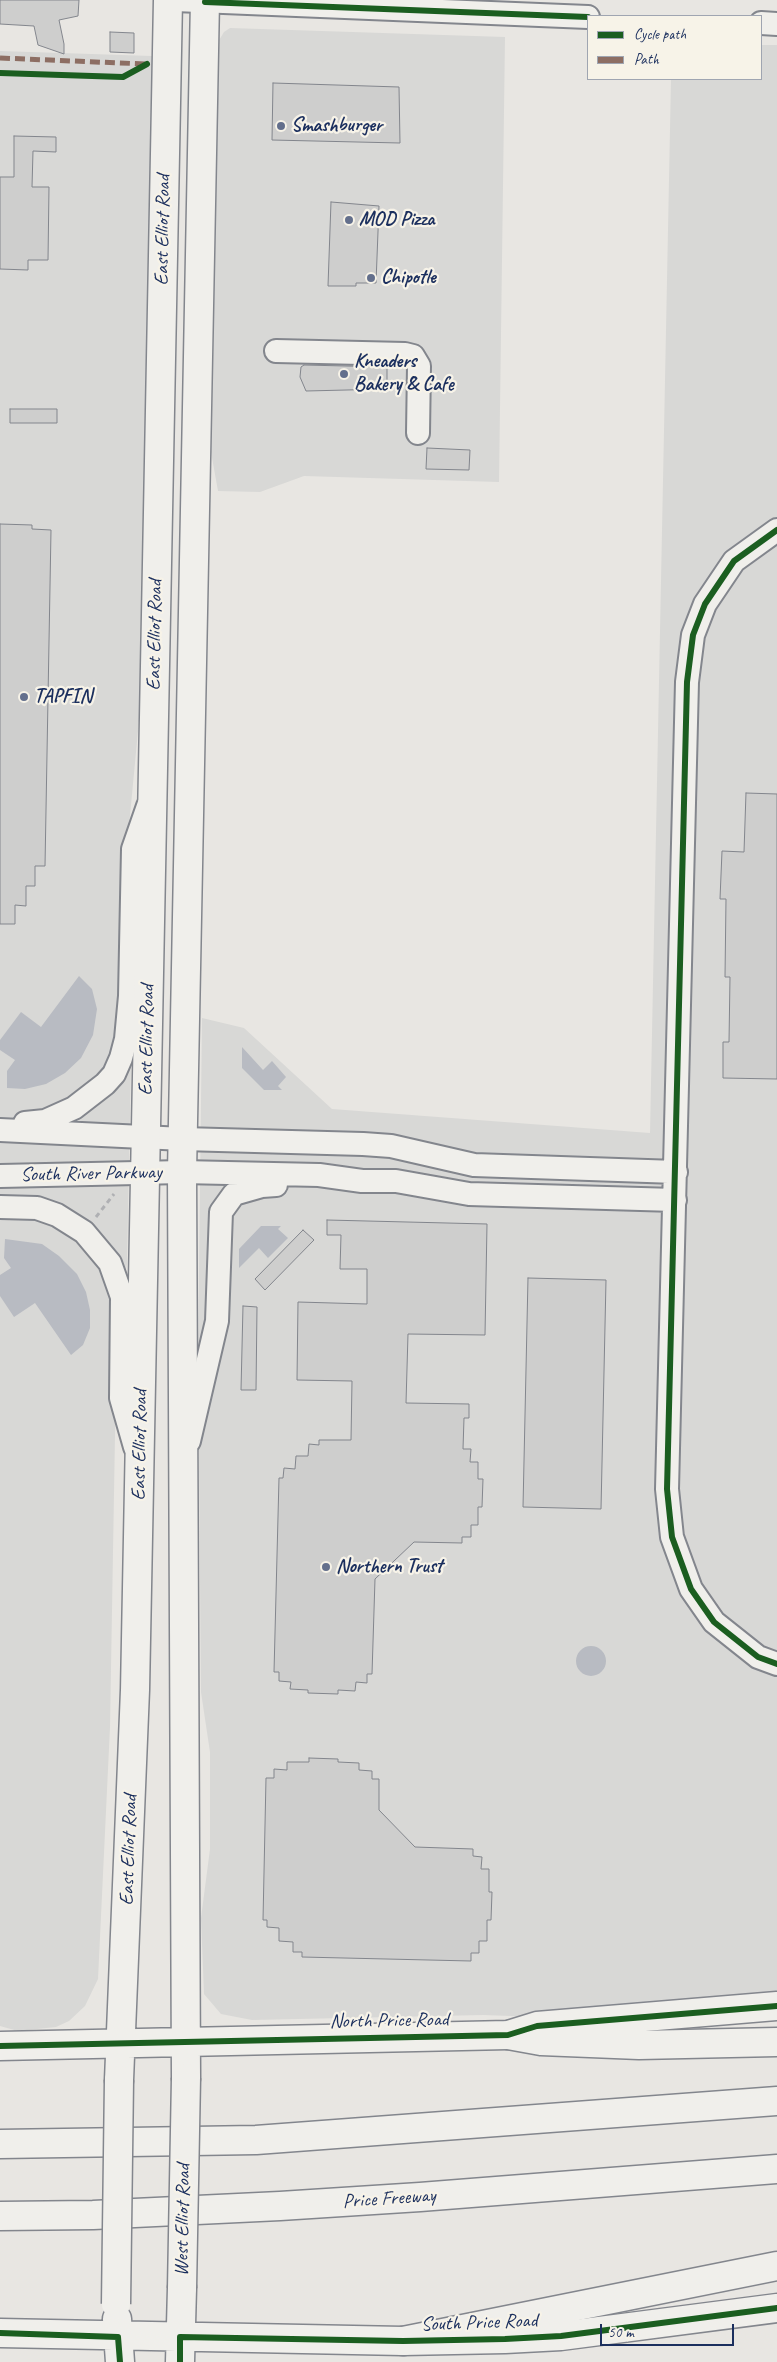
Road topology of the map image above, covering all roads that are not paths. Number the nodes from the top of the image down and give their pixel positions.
1 (168, 0) edge
2 (175, 0) edge
3 (205, 1) edge
4 (587, 17) edge
5 (762, 23) edge
6 (777, 24) edge
7 (276, 350) dead end
8 (160, 351) junction
9 (418, 433) dead end
10 (196, 470) junction
11 (777, 530) edge
12 (151, 798) junction
13 (0, 1123) edge
14 (0, 1130) edge
15 (145, 1138) junction
16 (183, 1139) junction
17 (0, 1168) edge
18 (144, 1172) junction
19 (182, 1172) junction
20 (676, 1172) junction
21 (33, 1175) junction
22 (0, 1176) edge
23 (362, 1181) junction
24 (674, 1200) junction
25 (0, 1207) edge
26 (185, 1457) junction
27 (140, 1460) junction
28 (777, 1664) edge
29 (777, 2006) edge
30 (508, 2035) junction
31 (186, 2042) junction
32 (777, 2042) edge
33 (120, 2044) junction
34 (0, 2046) edge
35 (186, 2078) joint
36 (777, 2101) edge
37 (0, 2144) edge
38 (777, 2169) edge
39 (0, 2216) edge
40 (777, 2266) edge
41 (777, 2308) edge
42 (0, 2334) edge
43 (403, 2341) junction
44 (180, 2349) edge
45 (119, 2350) edge

1 - 8 main road, East Elliot Road
2 - 3 street
3 - 4 street
3 - 10 main road, East Elliot Road
5 - 6 street
7 - 9 street
8 - 10 main road
8 - 12 main road, East Elliot Road
10 - 16 main road, East Elliot Road
11 - 20 street
12 - 13 street
12 - 15 main road, East Elliot Road
14 - 15 street, South River Parkway
15 - 16 street, South River Parkway
15 - 18 main road, East Elliot Road
16 - 19 main road, East Elliot Road
16 - 20 street, South River Parkway
17 - 21 street
18 - 19 street, South River Parkway
18 - 21 street, South River Parkway
18 - 27 main road, East Elliot Road
19 - 23 street, South River Parkway
19 - 26 main road, East Elliot Road
20 - 24 street
21 - 22 street, South River Parkway
23 - 24 street
23 - 26 street
24 - 28 street
25 - 27 street
26 - 31 main road, East Elliot Road
27 - 33 main road, East Elliot Road
29 - 30 main road, North Price Road
30 - 31 main road, North Price Road
30 - 32 main road
31 - 33 main road, North Price Road
31 - 35 main road, East Elliot Road
33 - 34 main road, North Price Road
33 - 45 main road, East Elliot Road, bridge
35 - 44 main road, West Elliot Road, bridge
36 - 37 main road
38 - 39 main road, Price Freeway
40 - 43 main road
41 - 43 main road, South Price Road
42 - 45 main road, South Price Road
43 - 44 main road, South Price Road
44 - 45 main road, South Price Road

